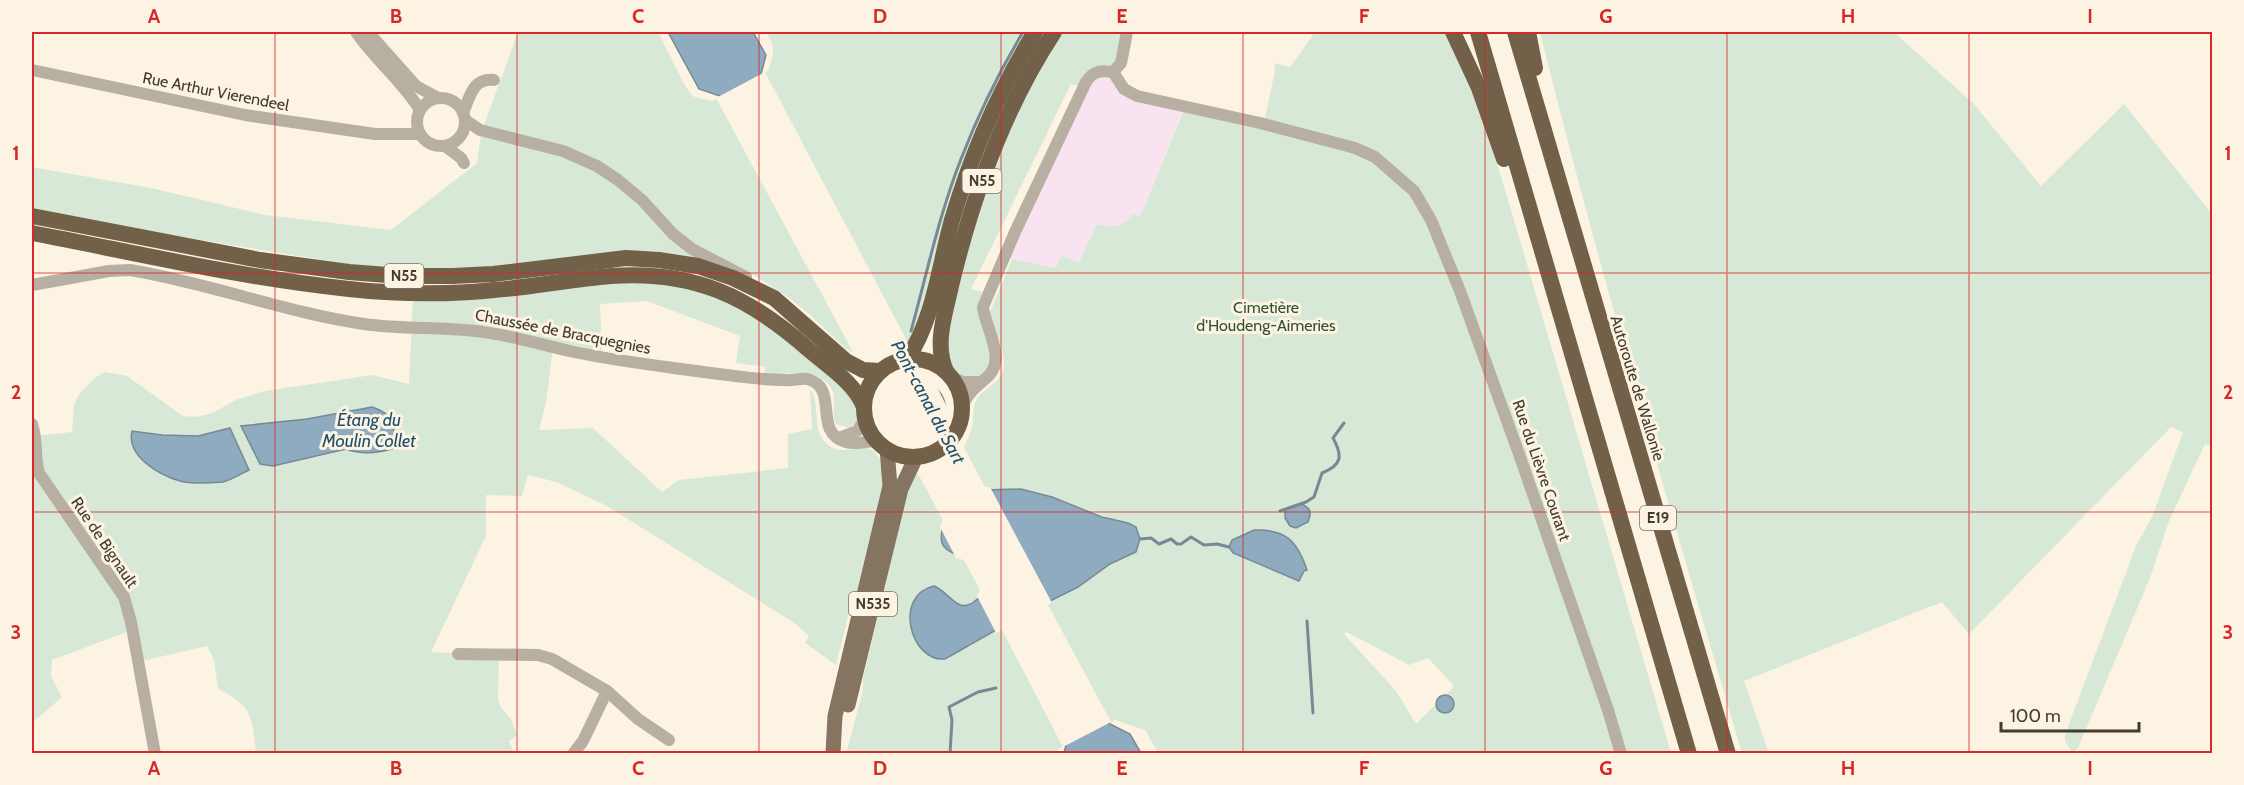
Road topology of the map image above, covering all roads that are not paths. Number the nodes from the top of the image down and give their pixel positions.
1 (356, 32) edge
2 (368, 32) edge
3 (1035, 32) edge
4 (1054, 32) edge
5 (1127, 32) edge
6 (1453, 32) edge
7 (1478, 32) edge
8 (1515, 32) edge
9 (1528, 32) edge
10 (32, 70) edge
11 (1113, 72) junction
12 (494, 80) dead end
13 (470, 91) junction
14 (442, 98) junction
15 (1535, 98) junction
16 (419, 114) junction
17 (464, 117) junction
18 (396, 133) junction
19 (420, 134) junction
20 (457, 139) junction
21 (445, 146) junction
22 (1525, 190) junction
23 (32, 216) edge
24 (32, 233) edge
25 (32, 285) edge
26 (774, 298) junction
27 (907, 359) junction
28 (880, 371) junction
29 (948, 374) junction
30 (981, 382) junction
31 (962, 406) junction
32 (865, 413) junction
33 (32, 424) edge
34 (839, 438) junction
35 (882, 445) junction
36 (916, 456) junction
37 (37, 481) edge
38 (458, 654) dead end
39 (607, 691) junction
40 (669, 740) dead end
41 (155, 753) edge
42 (573, 753) edge
43 (833, 753) edge
44 (1621, 753) edge
45 (1689, 753) edge
46 (1728, 753) edge

1 - 16 street
2 - 14 street
3 - 27 highway, N55
4 - 29 highway, N55
5 - 11 street
6 - 22 highway
7 - 22 highway, E19
8 - 15 highway, Autoroute de Wallonie / E19
9 - 15 highway
10 - 18 street, Rue Arthur Vierendeel
11 - 30 street
11 - 44 street, Rue du Lièvre Courant
12 - 13 street
13 - 14 street
13 - 17 street
14 - 16 street
14 - 17 street
15 - 46 highway, Autoroute de Wallonie / E19
16 - 18 street
16 - 19 street
17 - 20 street
17 - 26 street
18 - 19 street, Rue Arthur Vierendeel
19 - 21 street
20 - 21 street
20 - 21 street
22 - 45 highway, E19
23 - 26 highway, N55
24 - 32 highway, N55
25 - 34 street, Chaussée de Bracquegnies
26 - 28 highway, N55
27 - 28 highway
27 - 29 highway
28 - 32 highway
29 - 30 street
29 - 31 highway
30 - 31 street
31 - 36 highway
32 - 34 street
32 - 35 highway
33 - 37 street, Rue de Bignault
34 - 35 street
35 - 36 highway
35 - 43 main road, N535
36 - 43 main road, N535
37 - 41 street, Rue de Bignault
38 - 39 street
39 - 40 street
39 - 42 street

